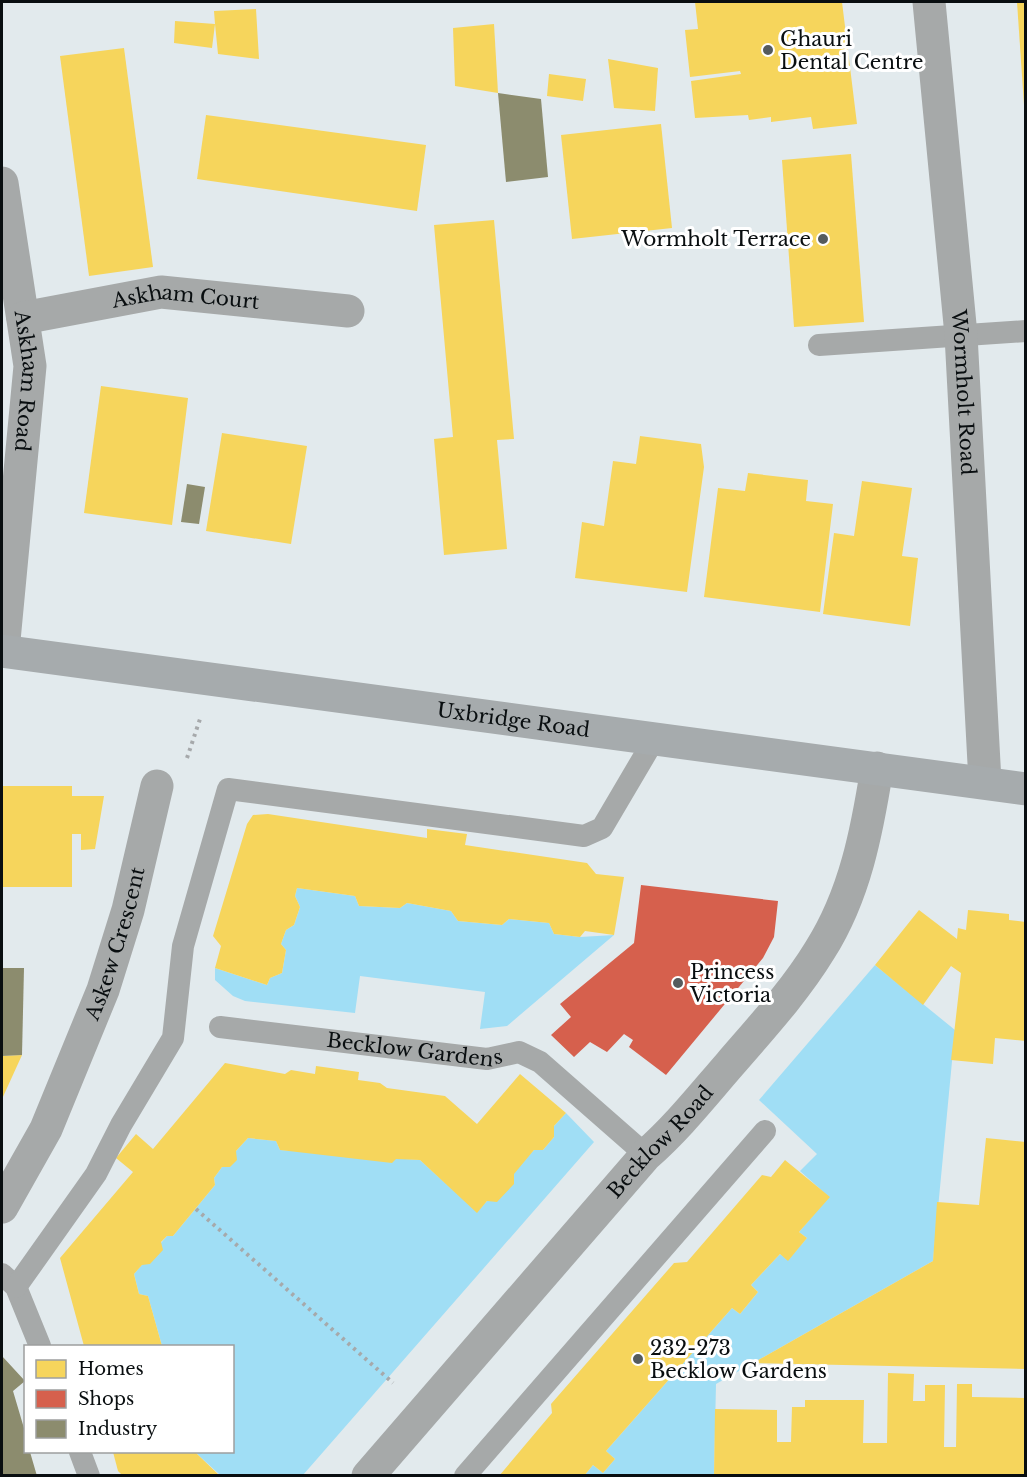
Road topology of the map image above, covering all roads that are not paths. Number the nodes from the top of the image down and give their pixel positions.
1 (929, 2) edge
2 (2, 183) edge
3 (348, 311) dead end
4 (23, 318) junction
5 (1026, 331) edge
6 (961, 335) junction
7 (819, 345) dead end
8 (2, 651) edge
9 (655, 738) junction
10 (877, 768) junction
11 (985, 782) junction
12 (157, 786) road end
13 (1026, 789) edge
14 (220, 1027) dead end
15 (765, 1131) dead end
16 (646, 1155) junction
17 (2, 1206) edge
18 (9, 1280) edge
19 (39, 1345) edge
20 (80, 1453) edge
21 (89, 1476) edge
22 (368, 1476) edge
23 (465, 1476) edge

1 - 6 street, Wormholt Road
2 - 4 street, Askham Road
3 - 4 street, Askham Court
4 - 8 street, Askham Road
5 - 6 lane
6 - 7 lane
6 - 11 street, Wormholt Road
8 - 9 main road, Uxbridge Road
9 - 10 main road, Uxbridge Road
9 - 18 lane
10 - 11 main road, Uxbridge Road
10 - 16 street, Becklow Road
11 - 13 main road, Uxbridge Road
12 - 17 street, Askew Crescent
14 - 16 lane, Becklow Gardens
15 - 23 lane
16 - 22 street, Becklow Road
18 - 19 lane
20 - 21 lane

